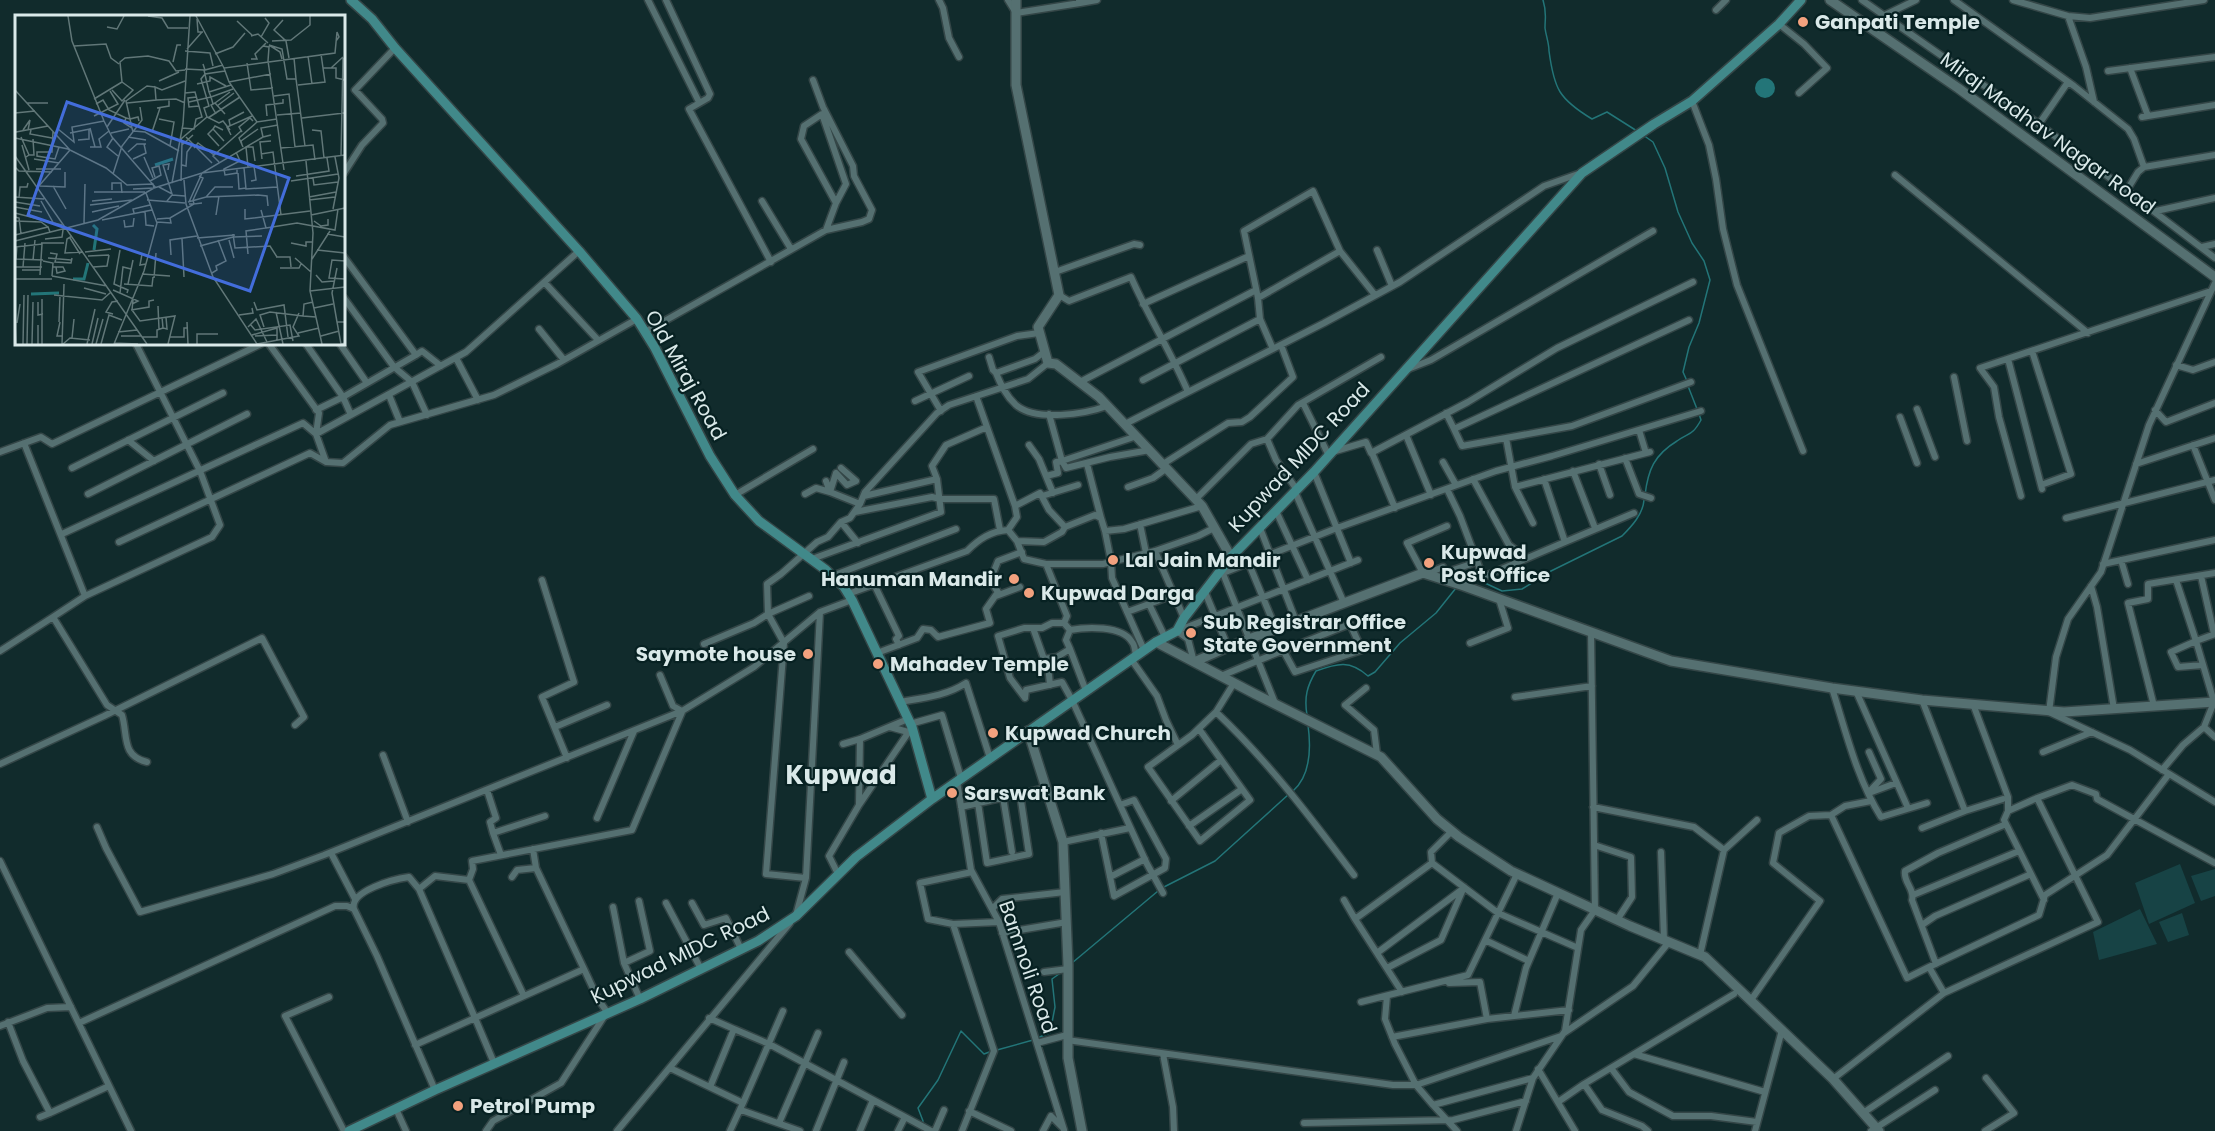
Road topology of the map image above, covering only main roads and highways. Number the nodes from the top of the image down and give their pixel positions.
1 (351, 0) edge
2 (1801, 0) edge
3 (932, 799) junction
4 (349, 1131) edge

1 - 3 main road, Old Miraj Road
2 - 3 main road, Kupwad MIDC Road
3 - 4 main road, Kupwad MIDC Road

